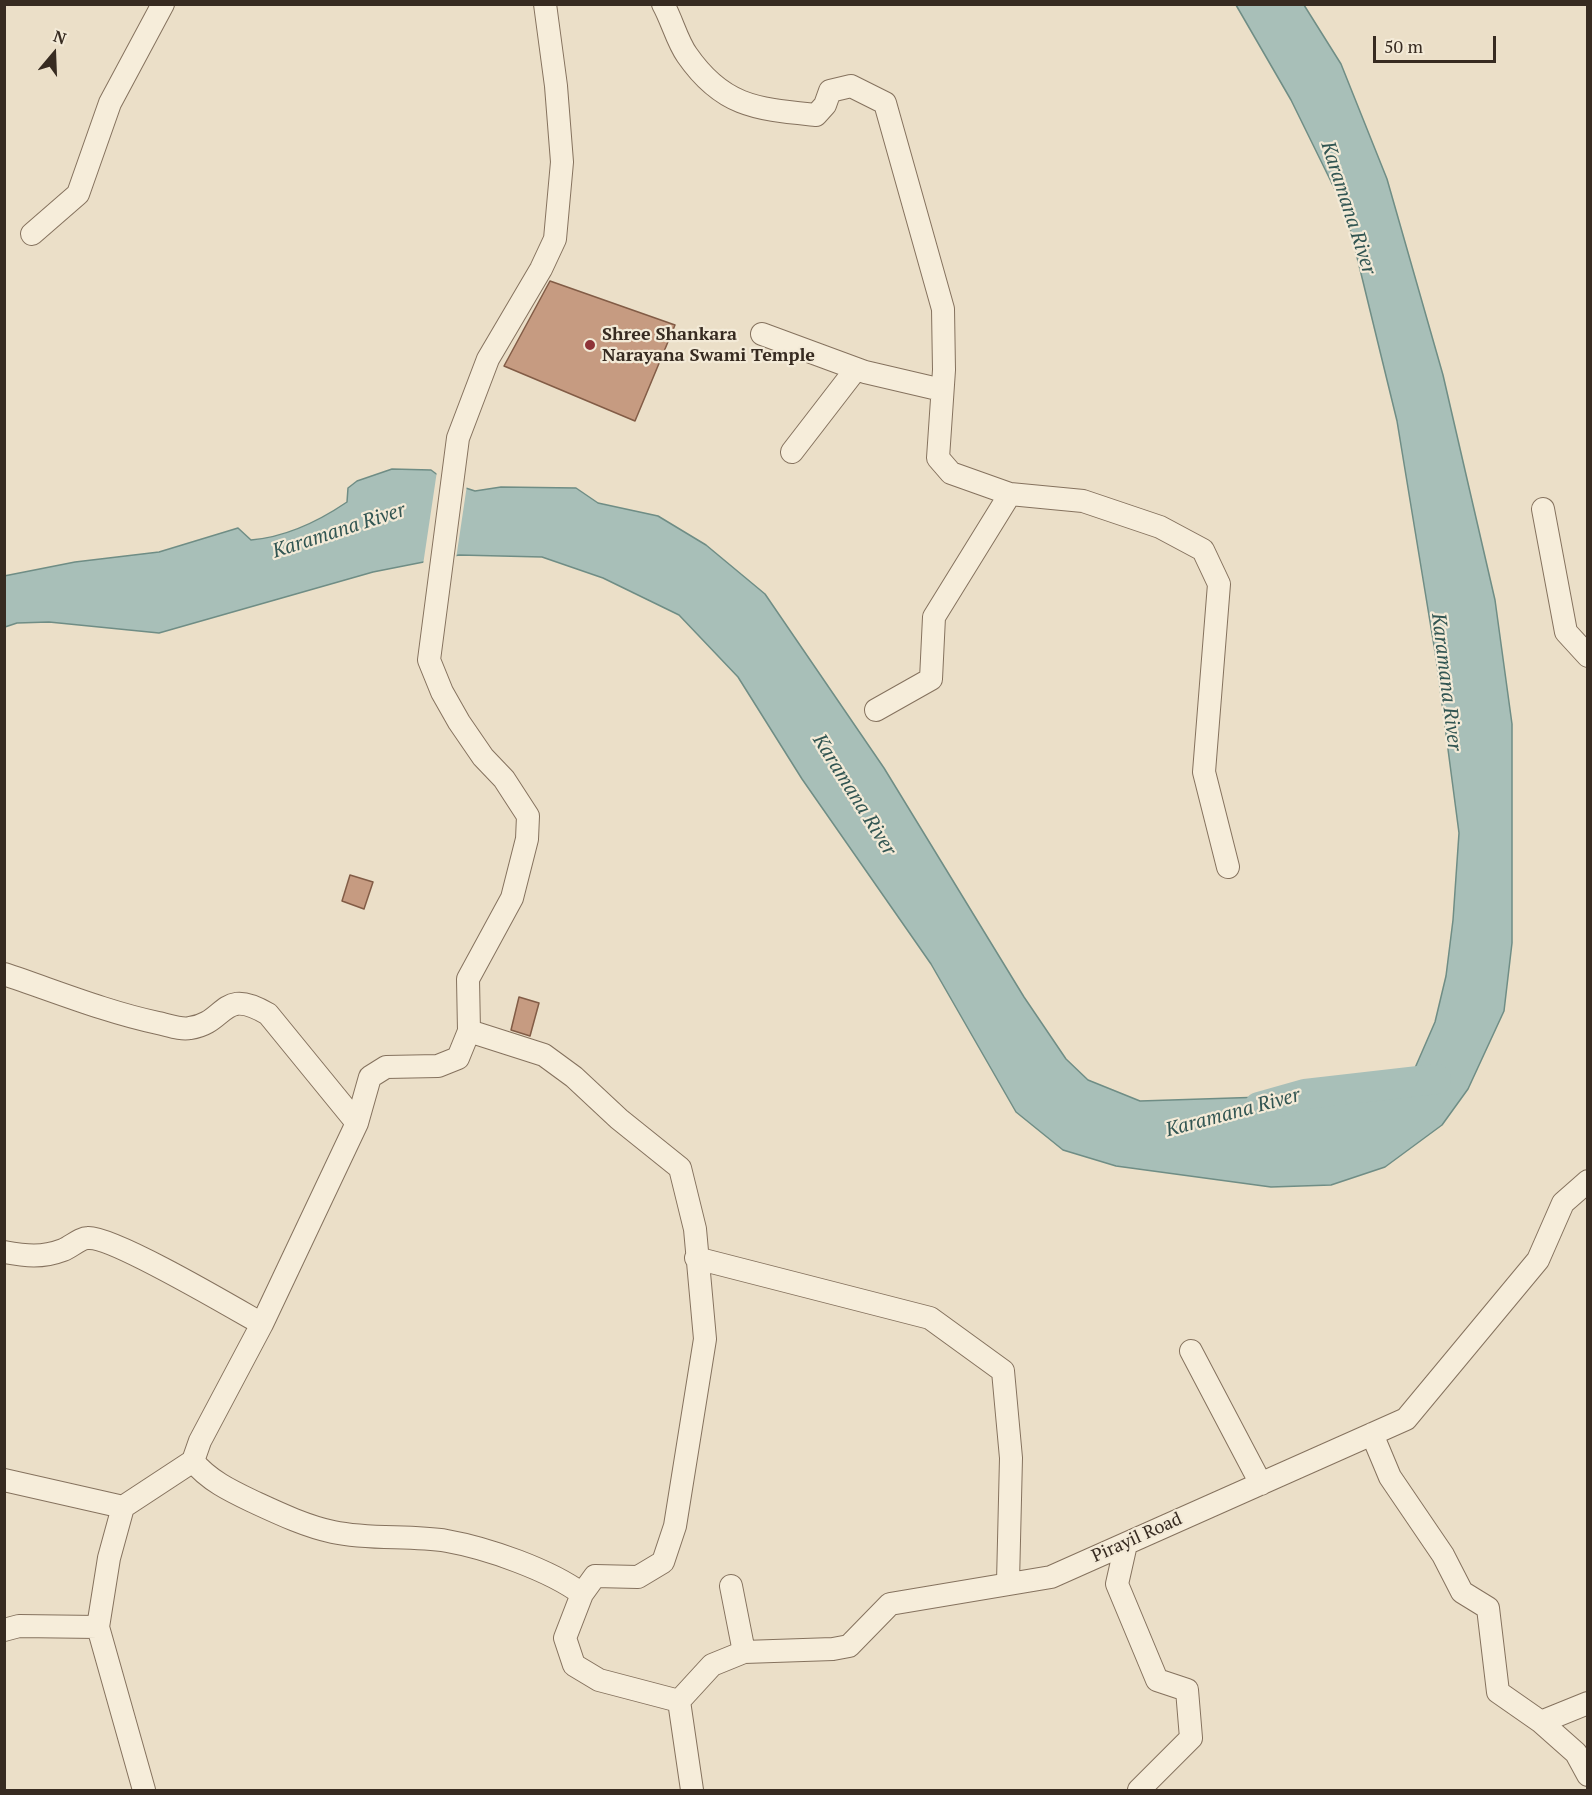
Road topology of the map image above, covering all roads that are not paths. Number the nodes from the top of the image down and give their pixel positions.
1 (163, 4) edge
2 (544, 4) edge
3 (663, 4) edge
4 (32, 234) dead end
5 (762, 334) dead end
6 (856, 369) junction
7 (942, 390) junction
8 (792, 452) dead end
9 (1011, 494) junction
10 (1543, 509) dead end
11 (1587, 656) edge
12 (876, 710) dead end
13 (1228, 867) dead end
14 (4, 974) edge
15 (469, 1031) junction
16 (357, 1123) junction
17 (1587, 1181) edge
18 (4, 1252) edge
19 (696, 1258) junction
20 (261, 1324) junction
21 (1191, 1351) dead end
22 (1372, 1434) junction
23 (193, 1461) junction
24 (4, 1480) edge
25 (1261, 1484) junction
26 (123, 1507) junction
27 (1126, 1544) junction
28 (1008, 1582) junction
29 (731, 1586) dead end
30 (582, 1594) junction
31 (98, 1627) junction
32 (4, 1630) edge
33 (744, 1652) junction
34 (679, 1701) junction
35 (1587, 1703) edge
36 (1203, 1718) dead end
37 (1541, 1722) junction
38 (1191, 1738) junction
39 (1587, 1775) edge
40 (144, 1791) edge
41 (692, 1791) edge
42 (1139, 1791) edge

1 - 4 street
2 - 15 street
3 - 7 street
5 - 6 street
6 - 7 street
6 - 8 street
7 - 9 street
9 - 12 street
9 - 13 street
10 - 11 street
14 - 16 street
15 - 16 street
15 - 19 street
16 - 20 street
17 - 22 street, Pirayil Road
18 - 20 street
19 - 28 street
19 - 30 street
20 - 23 street
21 - 25 street
22 - 25 street, Pirayil Road
22 - 37 street
23 - 26 street
23 - 30 street
24 - 26 street
25 - 27 street, Pirayil Road
26 - 31 street
27 - 28 street, Pirayil Road
27 - 38 street
28 - 33 street, Pirayil Road
29 - 33 street
30 - 34 street
31 - 32 street
31 - 40 street
33 - 34 street, Pirayil Road
34 - 41 street
35 - 37 street
36 - 38 street
37 - 39 street
38 - 42 street

